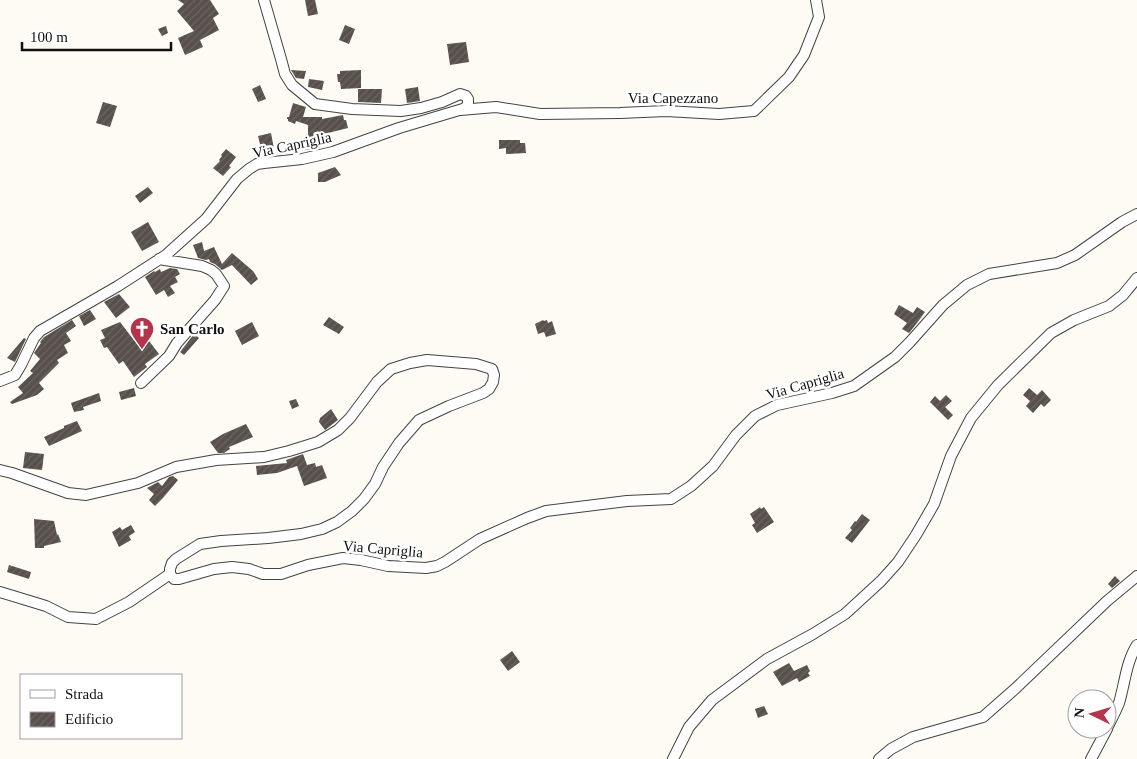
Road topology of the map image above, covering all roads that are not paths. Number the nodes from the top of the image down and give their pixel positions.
1 (264, 0) edge
2 (816, 0) edge
3 (459, 110) junction
4 (1137, 214) edge
5 (158, 260) junction
6 (1137, 278) edge
7 (0, 382) edge
8 (141, 382) dead end
9 (0, 470) edge
10 (170, 574) junction
11 (1137, 576) edge
12 (0, 592) edge
13 (1137, 645) edge
14 (1117, 707) edge
15 (1102, 739) edge
16 (673, 759) edge
17 (880, 759) edge
18 (1091, 759) edge

1 - 3 street
2 - 3 street, Via Capezzano
3 - 5 street, Via Capriglia
4 - 10 street, Via Capriglia
5 - 7 street, Via Capriglia
5 - 8 street
6 - 16 street
9 - 10 street, Via Capriglia
10 - 12 street
11 - 17 street
13 - 14 street
15 - 18 street

